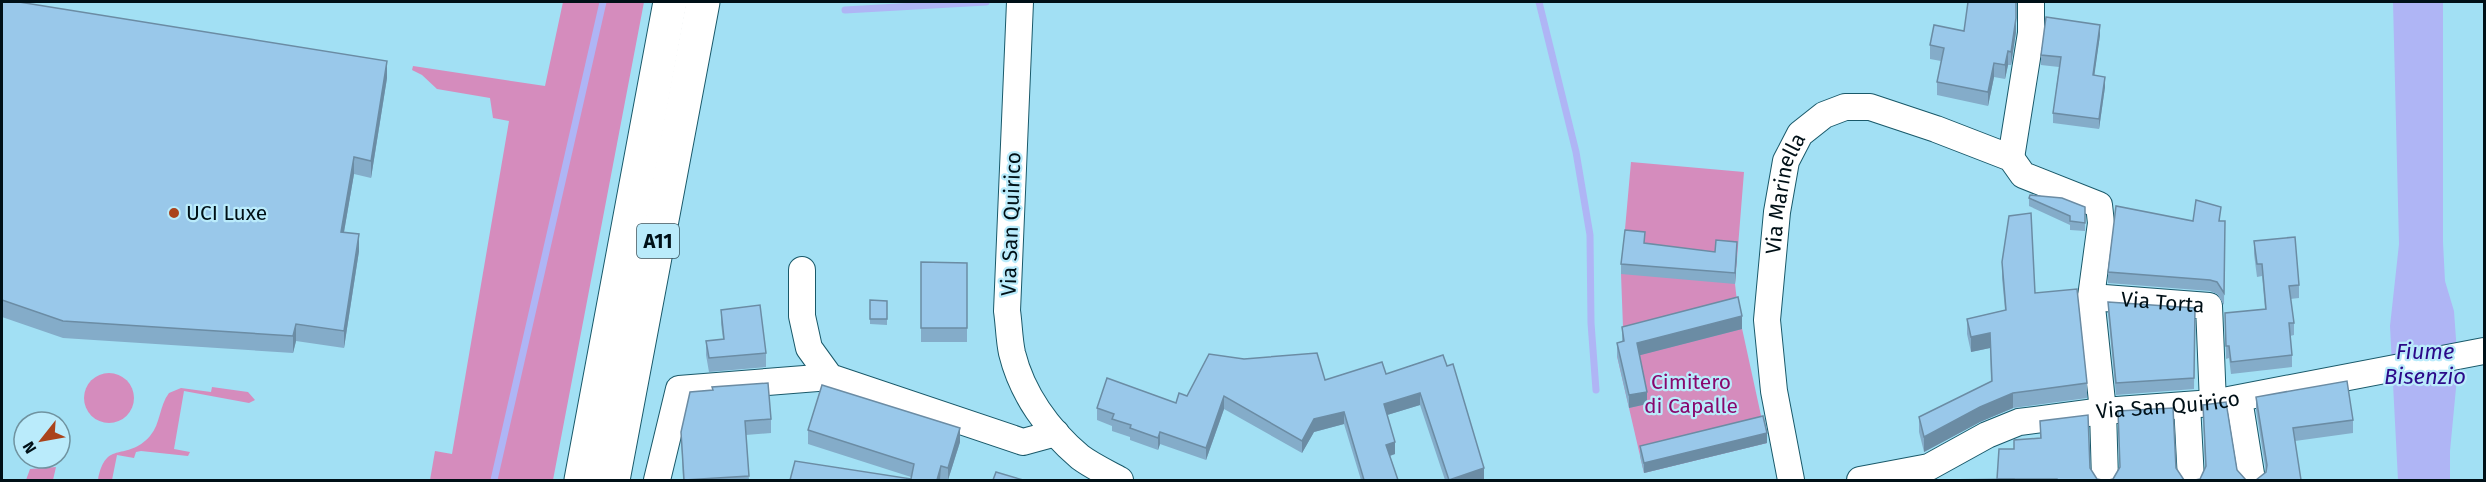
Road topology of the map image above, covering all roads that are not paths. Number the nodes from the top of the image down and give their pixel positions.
1 (670, 2) edge
2 (703, 2) edge
3 (1020, 2) edge
4 (2031, 2) edge
5 (2011, 158) junction
6 (802, 270) dead end
7 (2091, 297) junction
8 (2484, 351) edge
9 (830, 377) junction
10 (2240, 399) junction
11 (2213, 403) junction
12 (2187, 405) junction
13 (2103, 411) junction
14 (1056, 434) junction
15 (1929, 474) edge
16 (581, 480) edge
17 (614, 480) edge
18 (657, 480) edge
19 (1120, 480) edge
20 (1791, 480) edge
21 (1860, 480) edge
22 (2105, 480) edge
23 (2191, 480) edge
24 (2252, 480) edge

1 - 16 highway, A11
2 - 17 highway, A11
3 - 14 street, Via San Quirico
4 - 5 street
5 - 7 street, Via Marinella
5 - 20 street, Via Marinella
6 - 9 street
7 - 11 street, Via Torta
7 - 13 street, Via Marinella
8 - 10 street, Via San Quirico
9 - 14 street
9 - 18 street
10 - 11 street, Via San Quirico
10 - 24 street
11 - 12 street, Via San Quirico
12 - 13 street, Via San Quirico
12 - 23 street
13 - 15 street, Via San Quirico
13 - 22 street, Via Marinella
14 - 19 street, Via San Quirico
15 - 21 street, Via San Quirico

